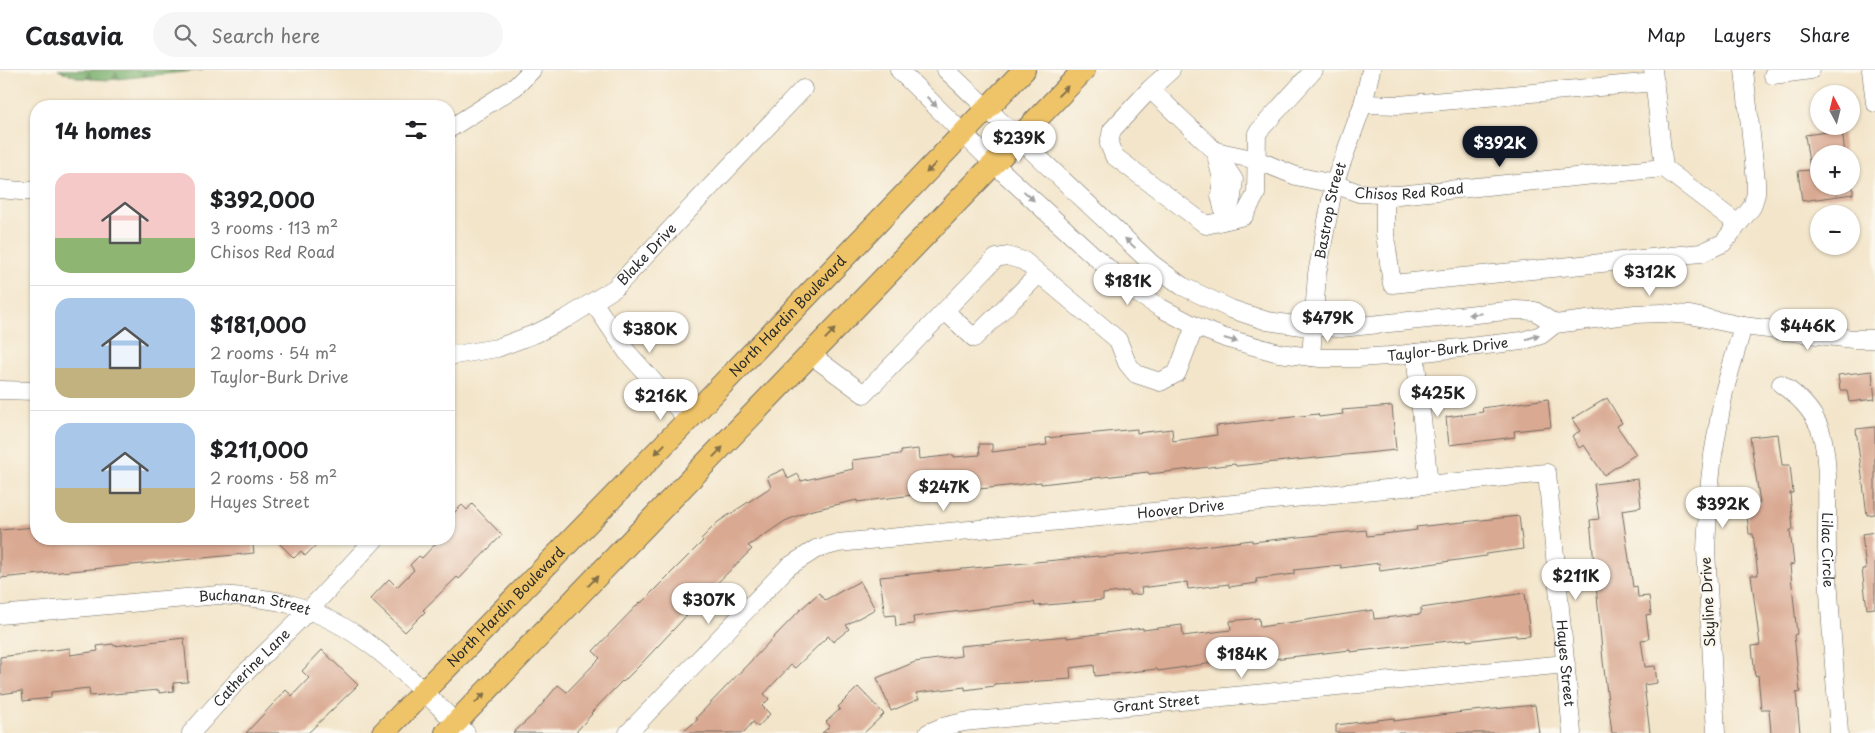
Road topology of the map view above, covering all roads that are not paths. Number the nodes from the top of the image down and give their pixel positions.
1 (532, 70) edge
2 (899, 70) edge
3 (946, 70) edge
4 (1024, 70) edge
5 (1084, 70) edge
6 (1171, 70) edge
7 (1314, 70) edge
8 (1371, 70) edge
9 (1744, 70) edge
10 (1812, 70) edge
11 (1871, 70) edge
12 (1773, 75) dead end
13 (1654, 76) edge
14 (803, 89) dead end
15 (1150, 89) junction
16 (1875, 103) edge
17 (1363, 104) junction
18 (987, 109) junction
19 (455, 125) edge
20 (964, 133) junction
21 (1018, 137) junction
22 (1214, 151) junction
23 (1257, 160) junction
24 (993, 163) junction
25 (1664, 168) junction
26 (1334, 184) junction
27 (0, 189) edge
28 (30, 191) edge
29 (1384, 194) junction
30 (1226, 220) junction
31 (1738, 224) junction
32 (1039, 274) junction
33 (593, 302) junction
34 (945, 311) junction
35 (1555, 324) junction
36 (1195, 326) junction
37 (1743, 326) junction
38 (1313, 327) junction
39 (1875, 339) edge
40 (1415, 353) junction
41 (455, 355) edge
42 (811, 355) junction
43 (1311, 357) junction
44 (1781, 384) dead end
45 (0, 390) edge
46 (30, 391) edge
47 (688, 420) junction
48 (1547, 473) joint
49 (1429, 486) junction
50 (369, 545) edge
51 (309, 610) junction
52 (0, 615) edge
53 (1566, 664) junction
54 (423, 691) junction
55 (456, 730) edge
56 (191, 733) edge
57 (383, 733) edge
58 (628, 733) edge
59 (928, 733) edge
60 (1572, 733) edge
61 (1716, 733) edge
62 (1839, 733) edge

1 - 19 street
2 -> 20 street, Taylor-Burk Drive
3 - 18 street
4 - 18 main road, North Hardin Boulevard
21 -> 5 main road
6 - 15 street
7 - 23 street
8 - 17 street, Bastrop Street
9 - 31 street
10 - 12 street
11 - 16 street
13 - 17 street
13 - 25 street
14 - 33 street, Blake Drive
15 - 22 street
15 - 30 street
17 - 26 street, Bastrop Street
18 - 20 main road, North Hardin Boulevard
18 - 21 street
20 - 24 street, Taylor-Burk Drive
20 -> 47 main road, North Hardin Boulevard
21 - 24 main road
38 -> 21 street
22 - 23 street, Chisos Red Road
22 - 30 street
23 - 26 street, Chisos Red Road
23 - 30 street
24 -> 36 street, Taylor-Burk Drive
42 -> 24 main road
25 - 29 street, Chisos Red Road
25 - 31 street
26 - 29 street, Chisos Red Road
26 - 38 street, Bastrop Street
27 - 28 street
29 - 31 street
32 - 34 street
32 - 34 street
32 - 36 street
33 - 41 street, Blake Drive
33 - 47 street
34 - 42 street
35 - 37 street, Taylor-Burk Drive
35 -> 38 street
40 -> 35 street, Taylor-Burk Drive
36 -> 43 street, Taylor-Burk Drive
37 - 39 street, Taylor-Burk Drive
37 - 61 street, Skyline Drive
38 - 43 street, Bastrop Street
40 - 43 street, Taylor-Burk Drive
40 - 49 street
55 -> 42 main road
44 - 62 street, Lilac Circle
45 - 46 street
47 -> 54 main road, North Hardin Boulevard
48 - 49 street, Hoover Drive
48 - 53 street, Hayes Street
49 - 58 street, Hoover Drive
50 - 51 street, Catherine Lane
51 - 52 street, Buchanan Street
51 - 54 street, Buchanan Street
51 - 56 street, Catherine Lane
53 - 59 street, Grant Street
53 - 60 street, Hayes Street
54 - 55 street, Buchanan Street
54 - 57 main road, North Hardin Boulevard

